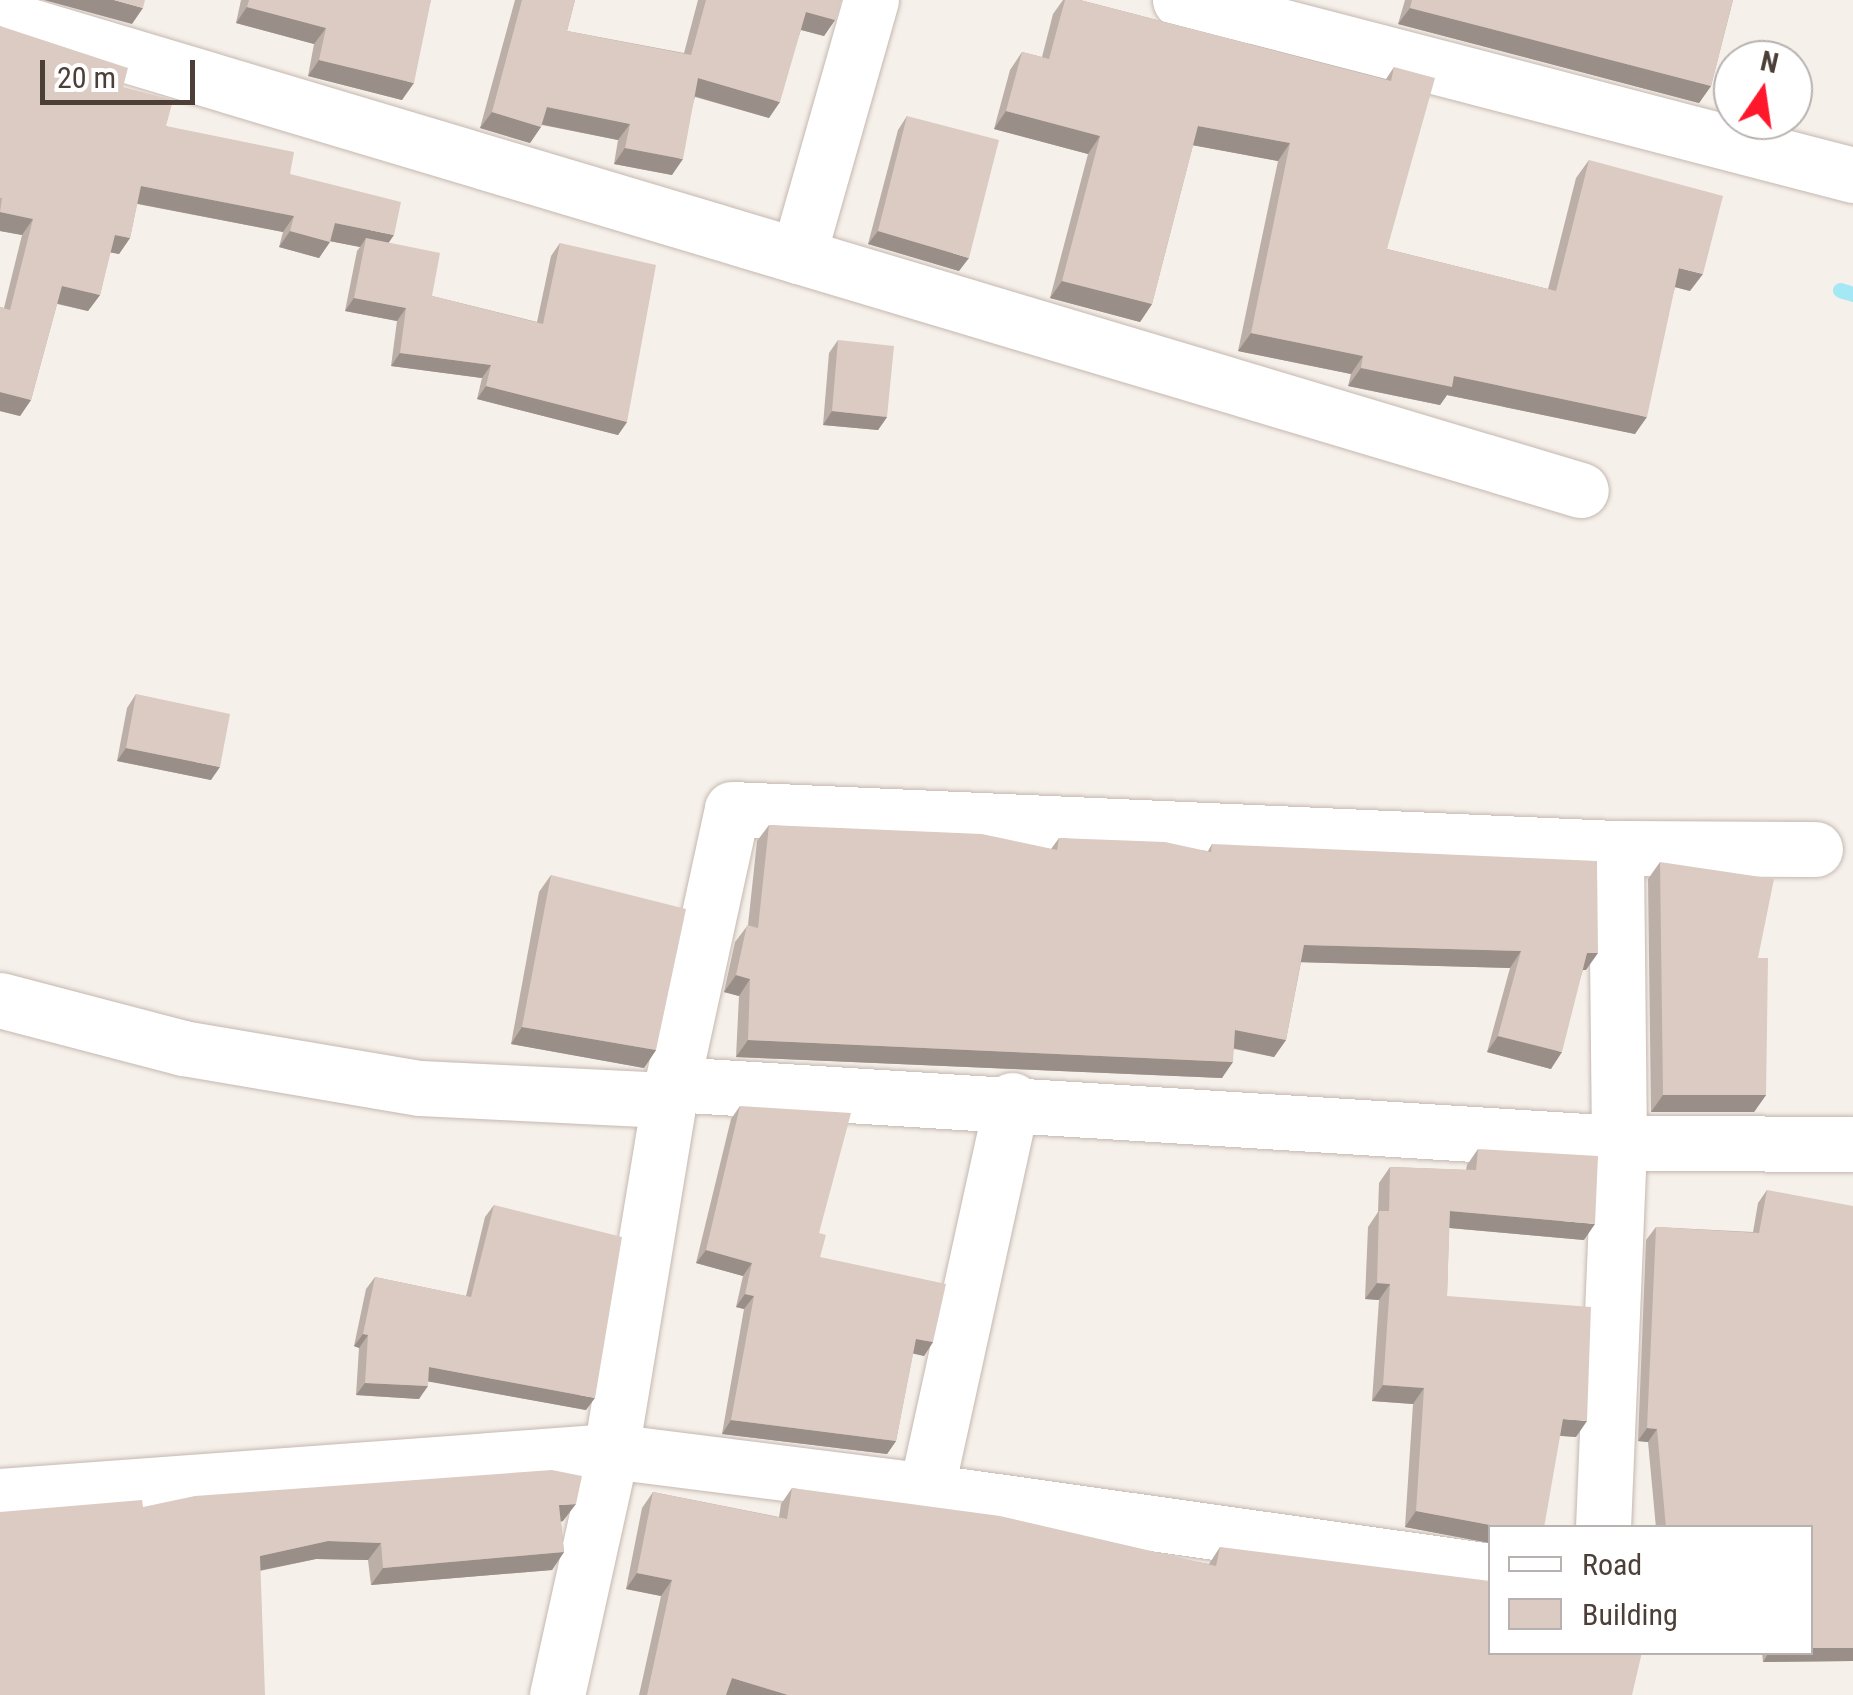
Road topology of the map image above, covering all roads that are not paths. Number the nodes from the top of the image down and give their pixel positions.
1 (871, 0) edge
2 (1180, 0) edge
3 (0, 18) edge
4 (1853, 175) edge
5 (798, 256) junction
6 (1581, 490) dead end
7 (1616, 848) junction
8 (1816, 849) dead end
9 (0, 1000) edge
10 (670, 1092) junction
11 (1012, 1100) junction
12 (1619, 1143) junction
13 (1853, 1144) edge
14 (611, 1452) junction
15 (926, 1491) junction
16 (0, 1496) edge
17 (1603, 1525) edge
18 (1488, 1571) edge
19 (558, 1695) edge

1 - 5 street
2 - 4 street
3 - 5 street
5 - 6 street
7 - 8 street
7 - 10 street
7 - 12 street
9 - 10 street
10 - 11 street
10 - 14 street
11 - 12 street
11 - 15 street
12 - 13 street
12 - 17 street
14 - 15 street
14 - 16 street
14 - 19 street
15 - 18 street

